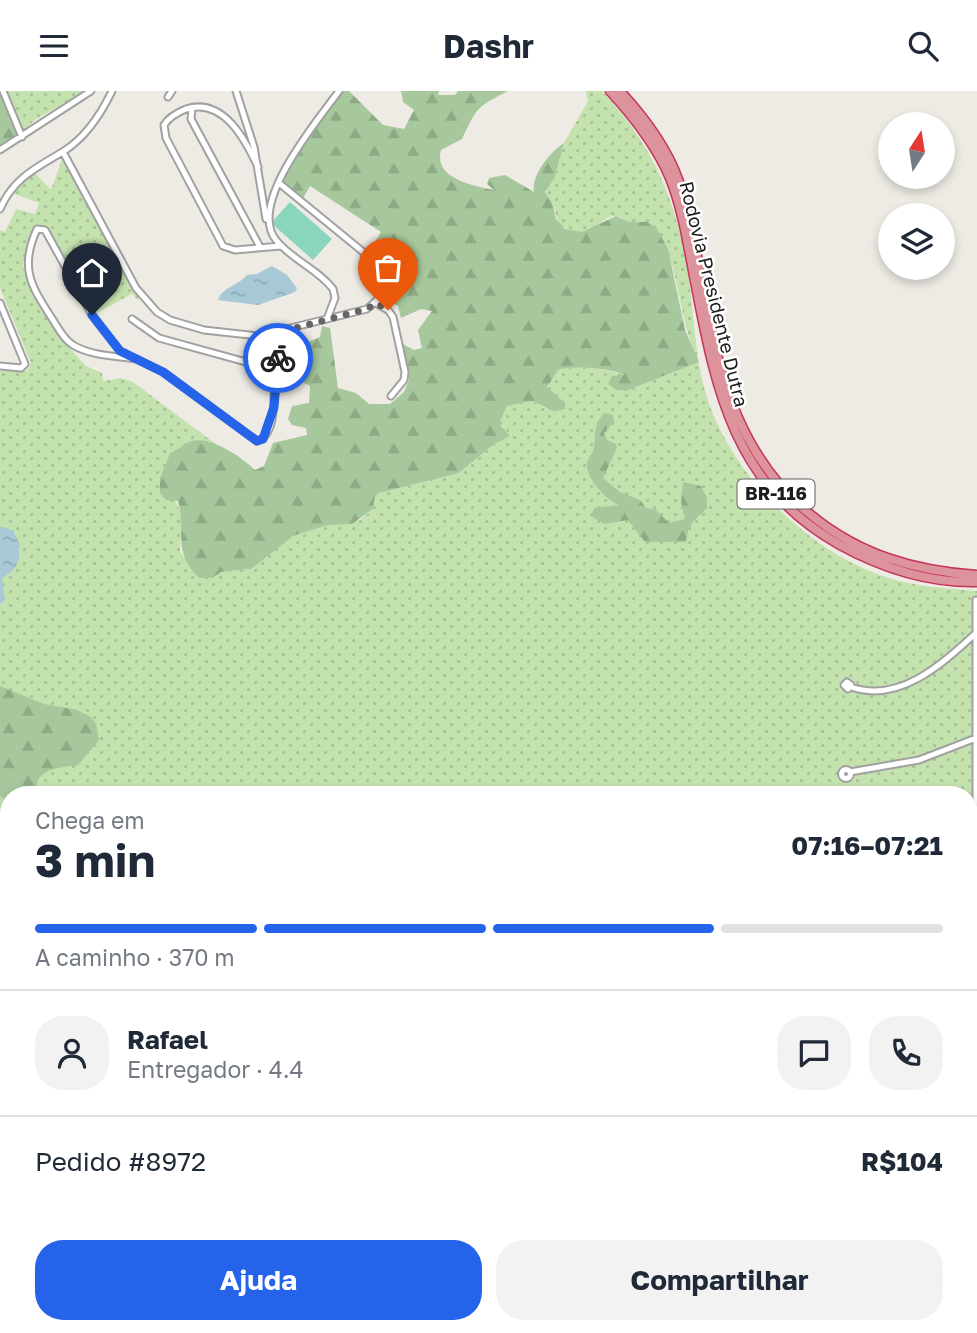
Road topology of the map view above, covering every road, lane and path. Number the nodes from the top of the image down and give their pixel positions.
1 (2, 91) edge
2 (91, 91) edge
3 (112, 91) edge
4 (172, 91) edge
5 (236, 91) edge
6 (339, 91) edge
7 (610, 91) edge
8 (620, 91) edge
9 (168, 97) dead end
10 (190, 108) junction
11 (22, 137) junction
12 (0, 150) edge
13 (63, 152) junction
14 (258, 167) junction
15 (278, 183) junction
16 (0, 208) edge
17 (268, 225) junction
18 (281, 246) junction
19 (260, 247) junction
20 (692, 247) junction
21 (699, 285) junction
22 (0, 303) edge
23 (376, 303) junction
24 (132, 319) dead end
25 (327, 319) junction
26 (292, 329) junction
27 (137, 359) junction
28 (0, 366) edge
29 (275, 370) junction
30 (391, 396) dead end
31 (977, 575) edge
32 (977, 582) edge
33 (976, 600) edge
34 (976, 613) edge
35 (976, 633) edge
36 (851, 687) dead end
37 (976, 738) edge
38 (850, 772) dead end
39 (976, 786) edge

1 - 11 street
2 - 11 street
3 - 13 street
4 - 9 street
5 - 14 street
6 - 15 street
7 - 20 highway, Rodovia Presidente Dutra / BR-116
8 - 20 highway, Rodovia Presidente Dutra / BR-116
10 - 14 street
10 - 19 street
10 - 19 street
11 - 12 street
13 - 16 street
13 - 26 street
14 - 17 street
15 - 17 street
15 - 23 street
17 - 18 street
18 - 19 street
18 - 25 street
20 - 21 highway, Rodovia Presidente Dutra / BR-116
21 - 31 highway, Rodovia Presidente Dutra / BR-116
21 - 32 highway, Rodovia Presidente Dutra / BR-116
22 - 28 street
23 - 25 street
23 - 30 street
24 - 29 street
25 - 26 street
26 - 29 street
27 - 27 street
27 - 29 street
33 - 34 street
34 - 35 street
35 - 36 street
35 - 37 street
37 - 38 street
37 - 39 street

